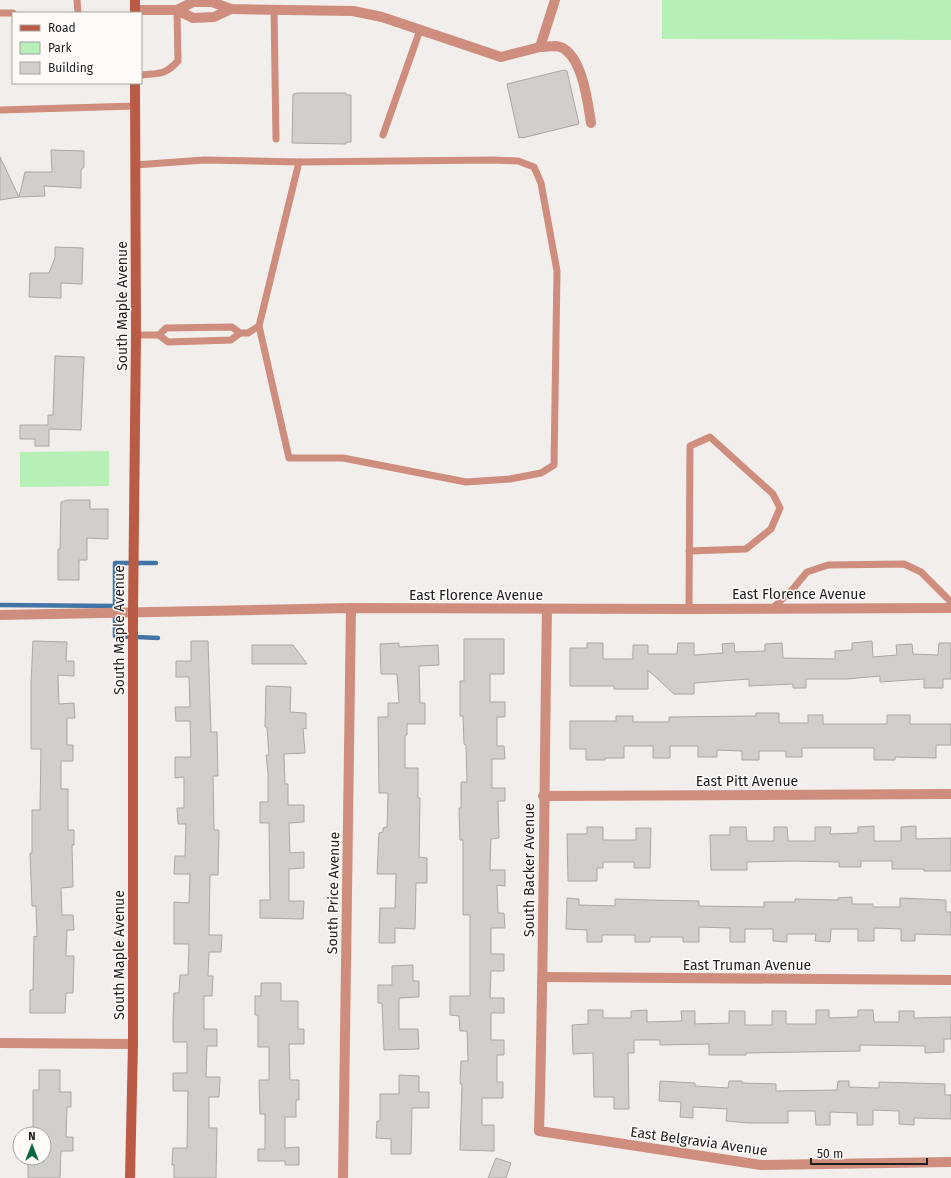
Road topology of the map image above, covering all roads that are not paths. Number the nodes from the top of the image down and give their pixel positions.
1 (77, 0) edge
2 (555, 0) edge
3 (135, 8) edge
4 (231, 9) junction
5 (177, 10) junction
6 (274, 10) junction
7 (78, 12) edge
8 (0, 13) edge
9 (12, 13) edge
10 (420, 30) junction
11 (540, 47) junction
12 (142, 75) edge
13 (136, 84) edge
14 (136, 106) junction
15 (0, 110) edge
16 (591, 123) dead end
17 (383, 135) dead end
18 (276, 139) dead end
19 (299, 162) junction
20 (136, 165) junction
21 (259, 326) junction
22 (240, 333) junction
23 (136, 335) junction
24 (159, 335) junction
25 (689, 551) junction
26 (951, 602) edge
27 (351, 608) junction
28 (773, 608) junction
29 (951, 608) edge
30 (547, 609) junction
31 (689, 609) junction
32 (133, 612) junction
33 (0, 615) edge
34 (951, 794) edge
35 (543, 796) junction
36 (543, 977) junction
37 (951, 980) edge
38 (0, 1043) edge
39 (133, 1044) junction
40 (539, 1131) joint
41 (951, 1162) edge
42 (130, 1178) edge
43 (343, 1178) edge

1 - 7 lane
2 - 11 street
3 - 5 street
4 - 5 street
4 - 5 street
4 - 6 street
5 - 12 lane
6 - 10 street
6 - 18 lane
8 - 9 lane
10 - 11 street
10 - 17 lane
11 - 16 street
13 - 14 main road, South Maple Avenue
14 - 15 lane
14 - 20 main road, South Maple Avenue
19 - 20 lane
19 - 21 lane
19 - 21 lane
20 - 23 main road, South Maple Avenue
21 - 22 lane
22 - 24 lane
22 - 24 lane
23 - 24 lane
23 - 32 main road, South Maple Avenue
25 - 25 lane
25 - 31 lane
26 - 28 lane
27 - 30 street, East Florence Avenue
27 - 32 street, East Florence Avenue
27 - 43 street, South Price Avenue
28 - 29 street, East Florence Avenue
28 - 31 street, East Florence Avenue
30 - 31 street, East Florence Avenue
30 - 35 street, South Backer Avenue
32 - 33 street, East Florence Avenue
32 - 39 main road, South Maple Avenue
34 - 35 street, East Pitt Avenue
35 - 36 street, South Backer Avenue
36 - 37 street, East Truman Avenue
36 - 40 street, South Backer Avenue
38 - 39 street
39 - 42 main road, South Maple Avenue
40 - 41 street, East Belgravia Avenue

